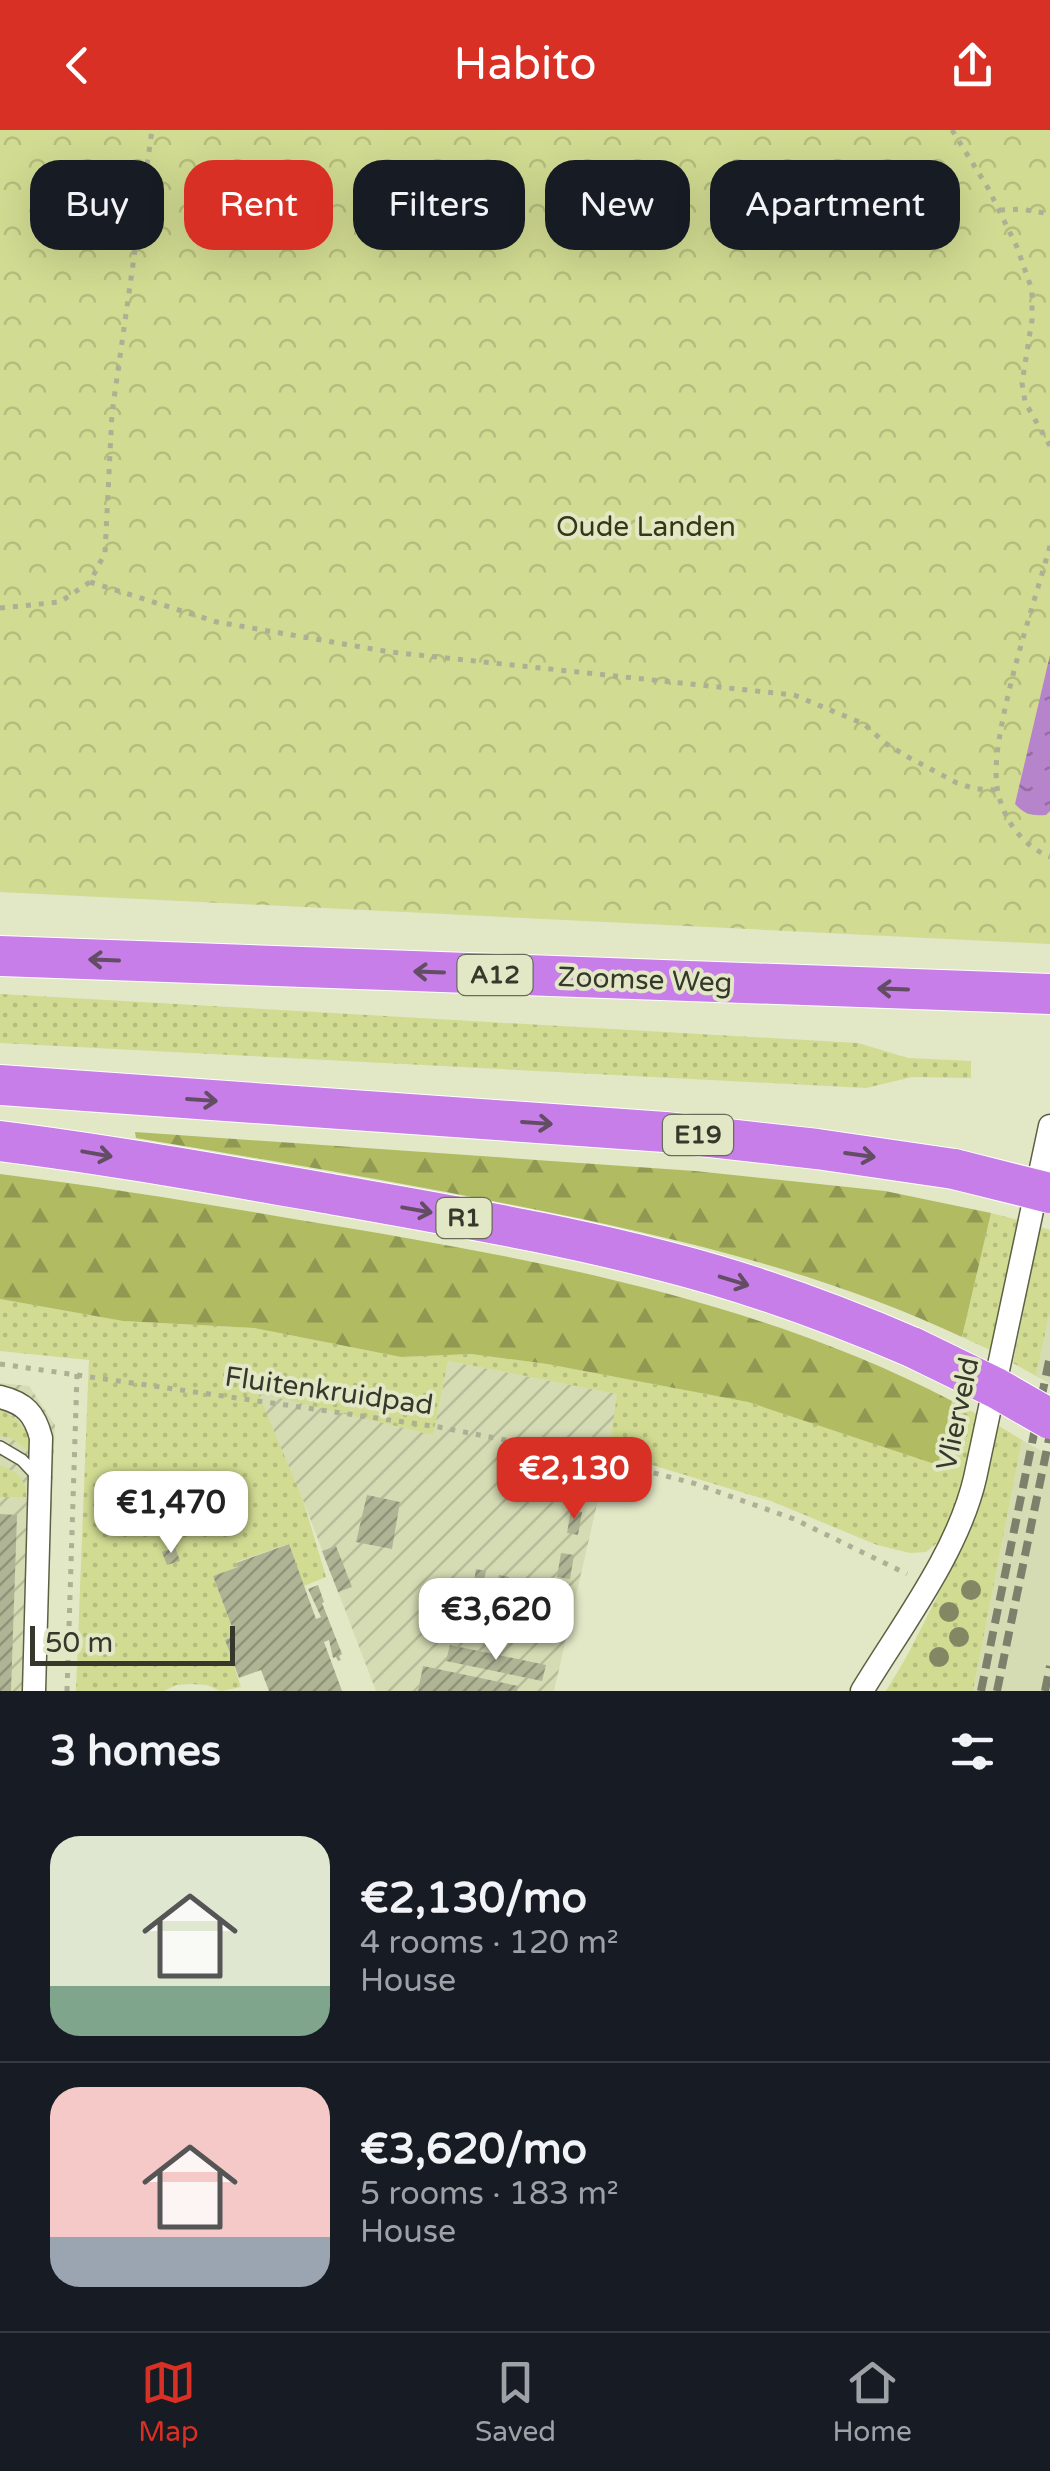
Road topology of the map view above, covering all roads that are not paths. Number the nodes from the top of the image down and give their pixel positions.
1 (0, 956) edge
2 (1050, 994) edge
3 (0, 1085) edge
4 (1050, 1126) edge
5 (0, 1141) edge
6 (1050, 1193) edge
7 (0, 1397) edge
8 (1050, 1419) edge
9 (0, 1447) edge
10 (40, 1479) junction
11 (34, 1691) edge
12 (862, 1691) edge

2 -> 1 highway, Zoomse Weg / A12
3 -> 6 highway, E19, bridge
4 - 12 street, Vlierveld
5 -> 8 highway, R1, bridge
7 - 10 street
9 - 10 lane
10 - 11 street

